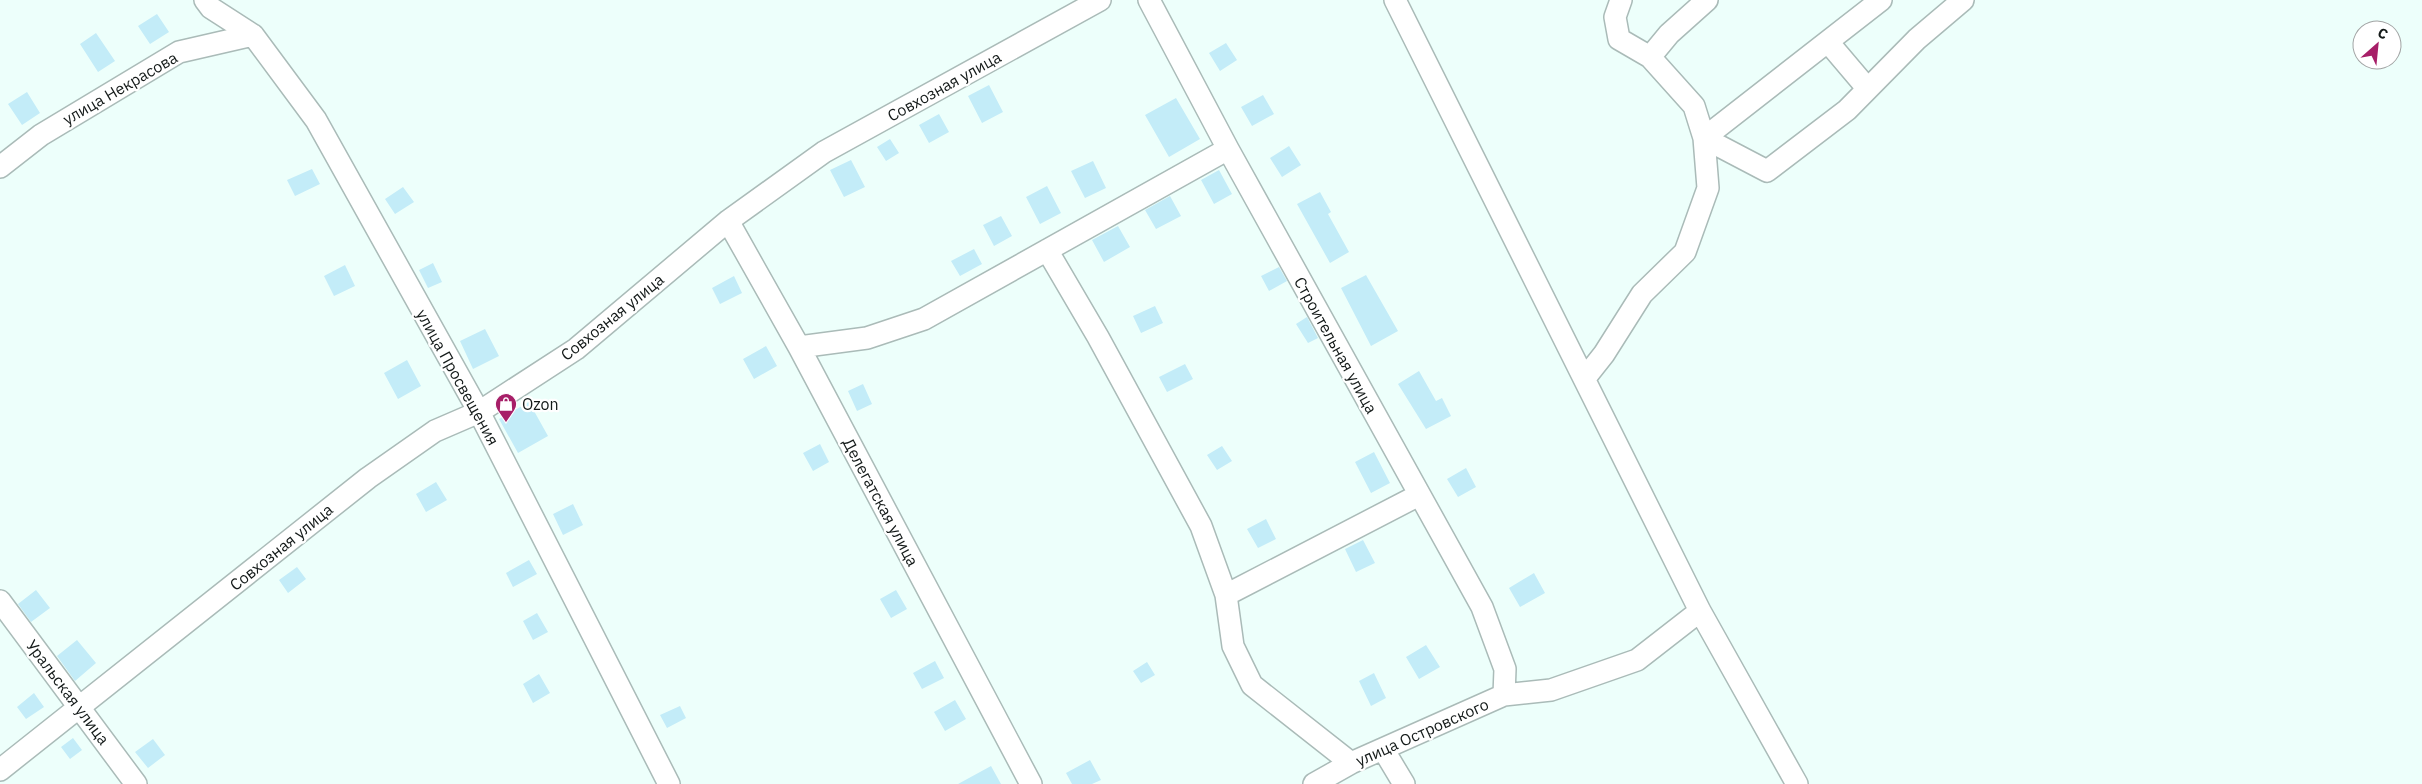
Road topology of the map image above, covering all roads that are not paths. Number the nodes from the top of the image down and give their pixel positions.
1 (205, 0) edge
2 (1100, 0) edge
3 (1149, 0) edge
4 (1395, 0) edge
5 (1621, 0) edge
6 (1707, 0) edge
7 (1881, 0) edge
8 (1964, 0) edge
9 (1076, 6) edge
10 (253, 35) junction
11 (1828, 42) junction
12 (1650, 58) junction
13 (1867, 88) junction
14 (1704, 138) junction
15 (1228, 149) junction
16 (0, 167) edge
17 (728, 221) junction
18 (1047, 250) junction
19 (799, 347) junction
20 (1585, 378) junction
21 (478, 412) junction
22 (1419, 496) junction
23 (1226, 595) junction
24 (0, 601) edge
25 (1700, 611) junction
26 (1504, 695) junction
27 (80, 708) junction
28 (1383, 749) junction
29 (1351, 763) junction
30 (0, 770) edge
31 (136, 784) edge
32 (669, 784) edge
33 (1031, 784) edge
34 (1314, 784) edge
35 (1404, 784) edge
36 (1797, 784) edge

1 - 10 street, улица Просвещения
2 - 9 street, Совхозная улица
3 - 15 street, Строительная улица
4 - 20 street
5 - 12 street
6 - 12 street
7 - 11 street
8 - 13 street
9 - 17 street, Совхозная улица
10 - 16 street, улица Некрасова
10 - 21 street, улица Просвещения
11 - 13 street
11 - 14 street
12 - 14 street
13 - 14 street
14 - 20 street
15 - 18 street
15 - 22 street, Строительная улица
17 - 19 street, Делегатская улица
17 - 21 street, Совхозная улица
18 - 19 street
18 - 23 street
19 - 33 street, Делегатская улица
20 - 25 street
21 - 27 street, Совхозная улица
21 - 32 street, улица Просвещения
22 - 23 street
22 - 26 street, Строительная улица
23 - 29 street
24 - 27 street, Уральская улица
25 - 26 street, улица Островского
25 - 36 street
26 - 28 street, улица Островского
27 - 30 street, Совхозная улица
27 - 31 street, Уральская улица
28 - 29 street, улица Островского
28 - 35 street
29 - 34 street, улица Островского

